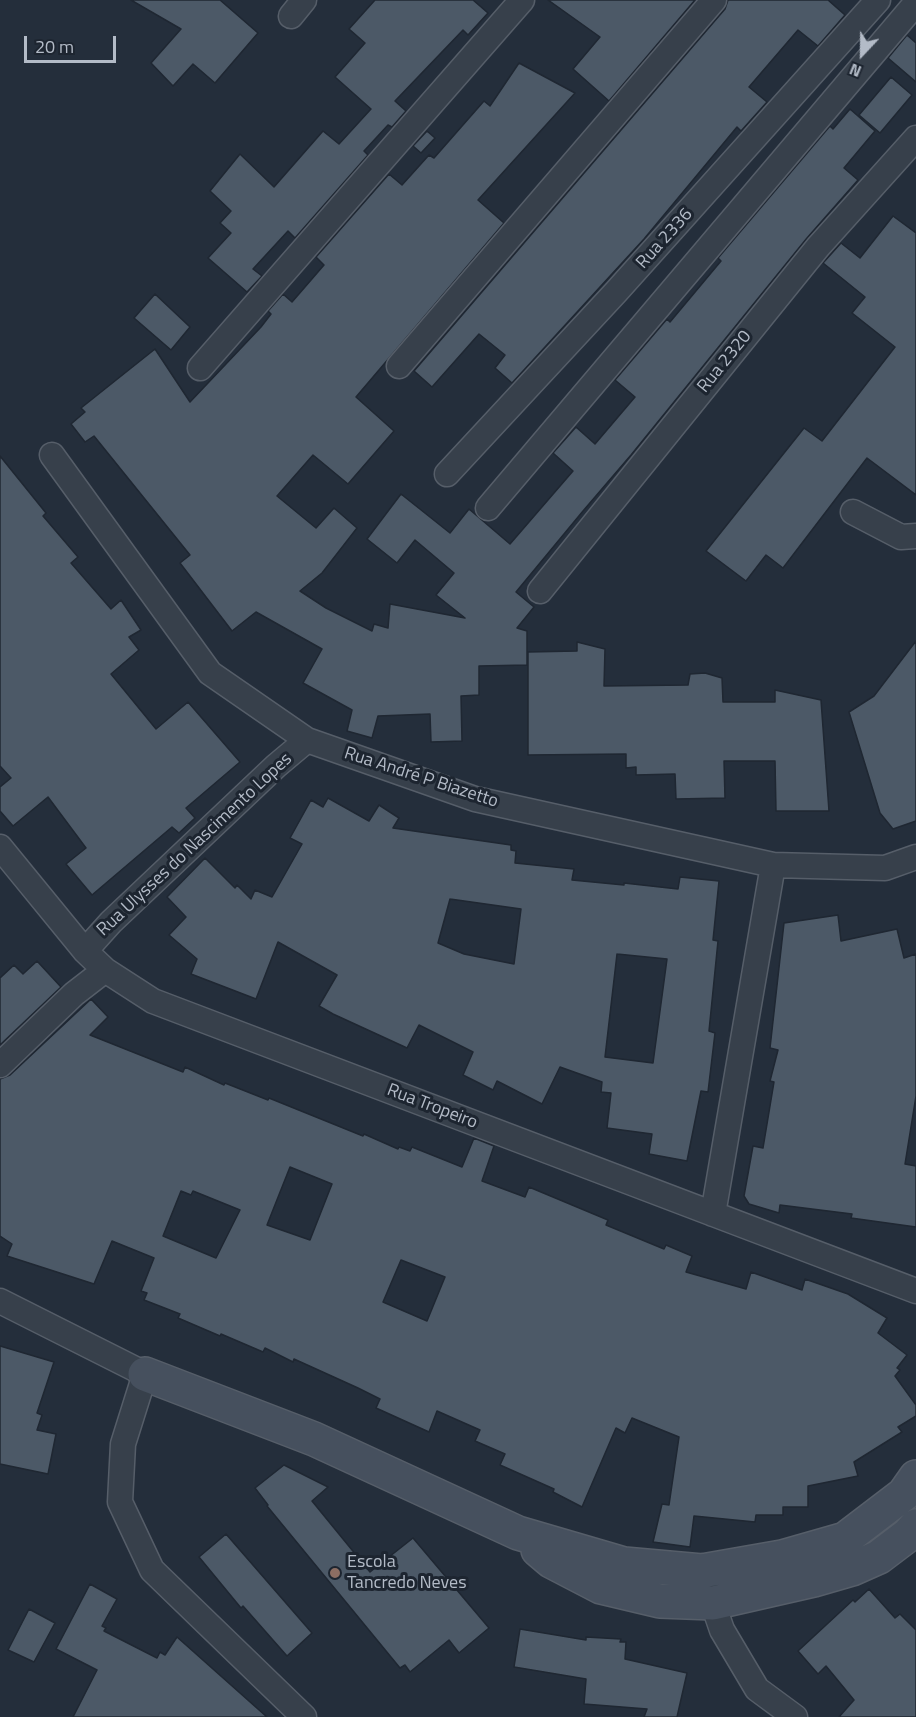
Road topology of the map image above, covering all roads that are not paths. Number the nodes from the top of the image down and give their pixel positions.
1 (522, 0) edge
2 (714, 0) edge
3 (878, 0) edge
4 (916, 3) edge
5 (916, 138) edge
6 (399, 366) dead end
7 (200, 368) dead end
8 (52, 455) dead end
9 (447, 474) dead end
10 (488, 508) dead end
11 (853, 512) dead end
12 (916, 536) edge
13 (540, 591) dead end
14 (307, 740) junction
15 (0, 847) edge
16 (916, 857) edge
17 (772, 865) junction
18 (85, 951) junction
19 (105, 970) junction
20 (0, 1065) edge
21 (713, 1214) junction
22 (916, 1291) edge
23 (0, 1301) edge
24 (145, 1374) junction
25 (916, 1477) edge
26 (916, 1526) edge
27 (518, 1533) junction
28 (702, 1571) junction
29 (713, 1603) junction
30 (304, 1717) edge
31 (795, 1717) edge

1 - 7 street
2 - 6 street
3 - 9 street, Rua 2336
4 - 10 street
5 - 13 street, Rua 2320
8 - 14 street, Rua André P Biazetto
11 - 12 street
14 - 17 street, Rua André P Biazetto
14 - 18 street, Rua Ulysses do Nascimento Lopes
15 - 18 street, Rua Tropeiro
16 - 17 street, Rua André P Biazetto
17 - 21 street
18 - 19 street, Rua Tropeiro
19 - 20 street
19 - 21 street, Rua Tropeiro
21 - 22 street, Rua Tropeiro
23 - 24 street
24 - 27 street
24 - 30 street
25 - 28 street
26 - 29 street
27 - 28 street
27 - 29 street
28 - 29 street
29 - 31 street

